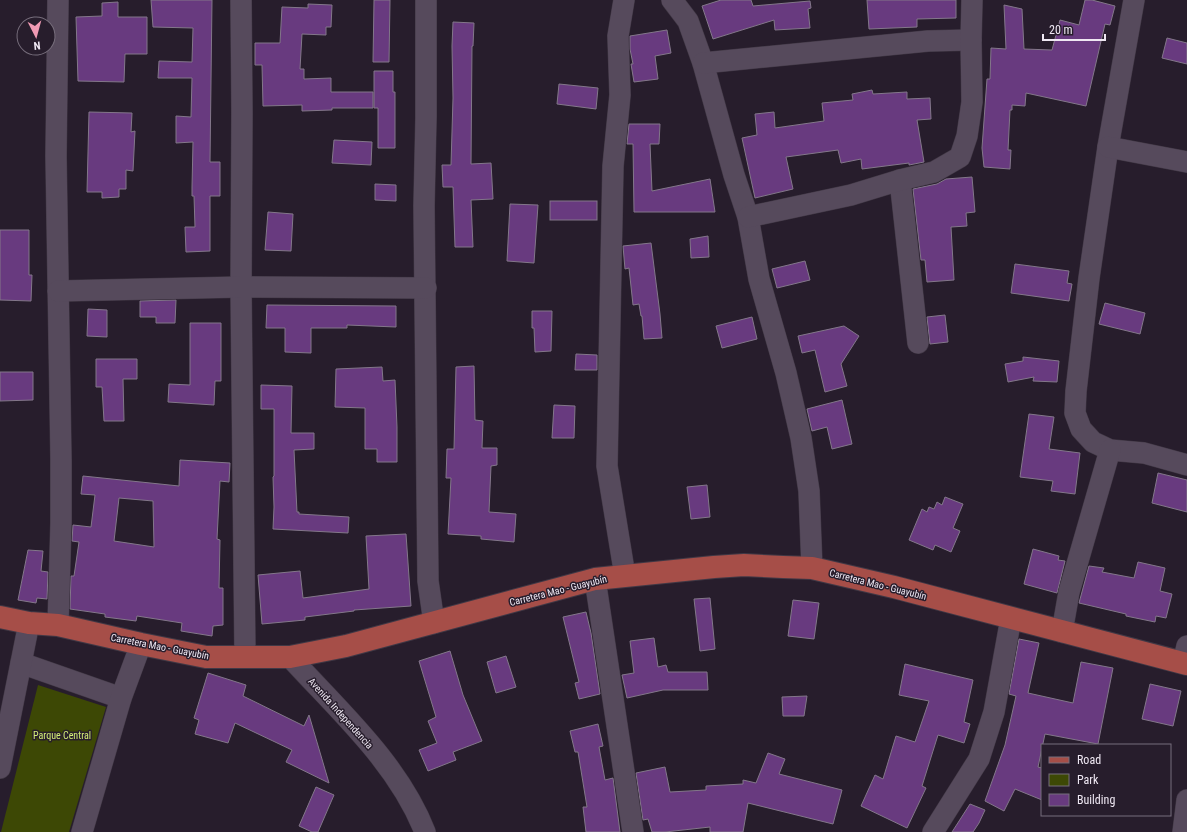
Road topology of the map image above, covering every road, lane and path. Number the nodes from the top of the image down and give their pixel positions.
1 (58, 0) edge
2 (241, 0) edge
3 (426, 0) edge
4 (624, 0) edge
5 (672, 0) edge
6 (972, 0) edge
7 (1134, 0) edge
8 (971, 40) junction
9 (703, 63) junction
10 (1108, 147) junction
11 (1187, 162) edge
12 (900, 180) junction
13 (748, 217) junction
14 (241, 287) junction
15 (426, 288) junction
16 (58, 292) junction
17 (918, 343) dead end
18 (1110, 450) junction
19 (1187, 466) edge
20 (812, 568) junction
21 (625, 576) junction
22 (595, 579) junction
23 (0, 617) edge
24 (1011, 618) junction
25 (29, 623) junction
26 (434, 623) junction
27 (58, 625) junction
28 (1062, 632) junction
29 (141, 644) junction
30 (245, 656) junction
31 (290, 658) junction
32 (1186, 658) edge
33 (20, 663) junction
34 (121, 698) junction
35 (0, 768) edge
36 (1187, 800) edge
37 (82, 832) edge
38 (425, 832) edge
39 (633, 832) edge
40 (933, 832) edge
41 (1183, 832) edge

1 - 16 street
2 - 14 street
3 - 15 street
4 - 21 street
5 - 9 street
6 - 8 street
7 - 10 street
8 - 9 street
8 - 12 street
9 - 13 street
10 - 11 street
10 - 18 street
12 - 13 street
12 - 17 street
13 - 20 street
14 - 15 street
14 - 16 street
14 - 30 street
15 - 26 street
16 - 27 street
18 - 19 street
18 - 28 street
20 - 21 main road, Carretera Mao - Guayubín
20 - 24 main road, Carretera Mao - Guayubín
21 - 22 main road, Carretera Mao - Guayubín
22 - 26 main road, Carretera Mao - Guayubín
22 - 39 street
23 - 25 main road, Carretera Mao - Guayubín
24 - 28 main road, Carretera Mao - Guayubín
24 - 40 street
25 - 27 main road, Carretera Mao - Guayubín
25 - 33 street
26 - 31 main road, Carretera Mao - Guayubín
27 - 29 main road, Carretera Mao - Guayubín
28 - 32 main road, Carretera Mao - Guayubín
29 - 30 main road, Carretera Mao - Guayubín
29 - 34 street
30 - 31 main road, Carretera Mao - Guayubín
31 - 38 street, Avenida Independencia
33 - 34 street
33 - 35 street
34 - 37 street
36 - 41 street

